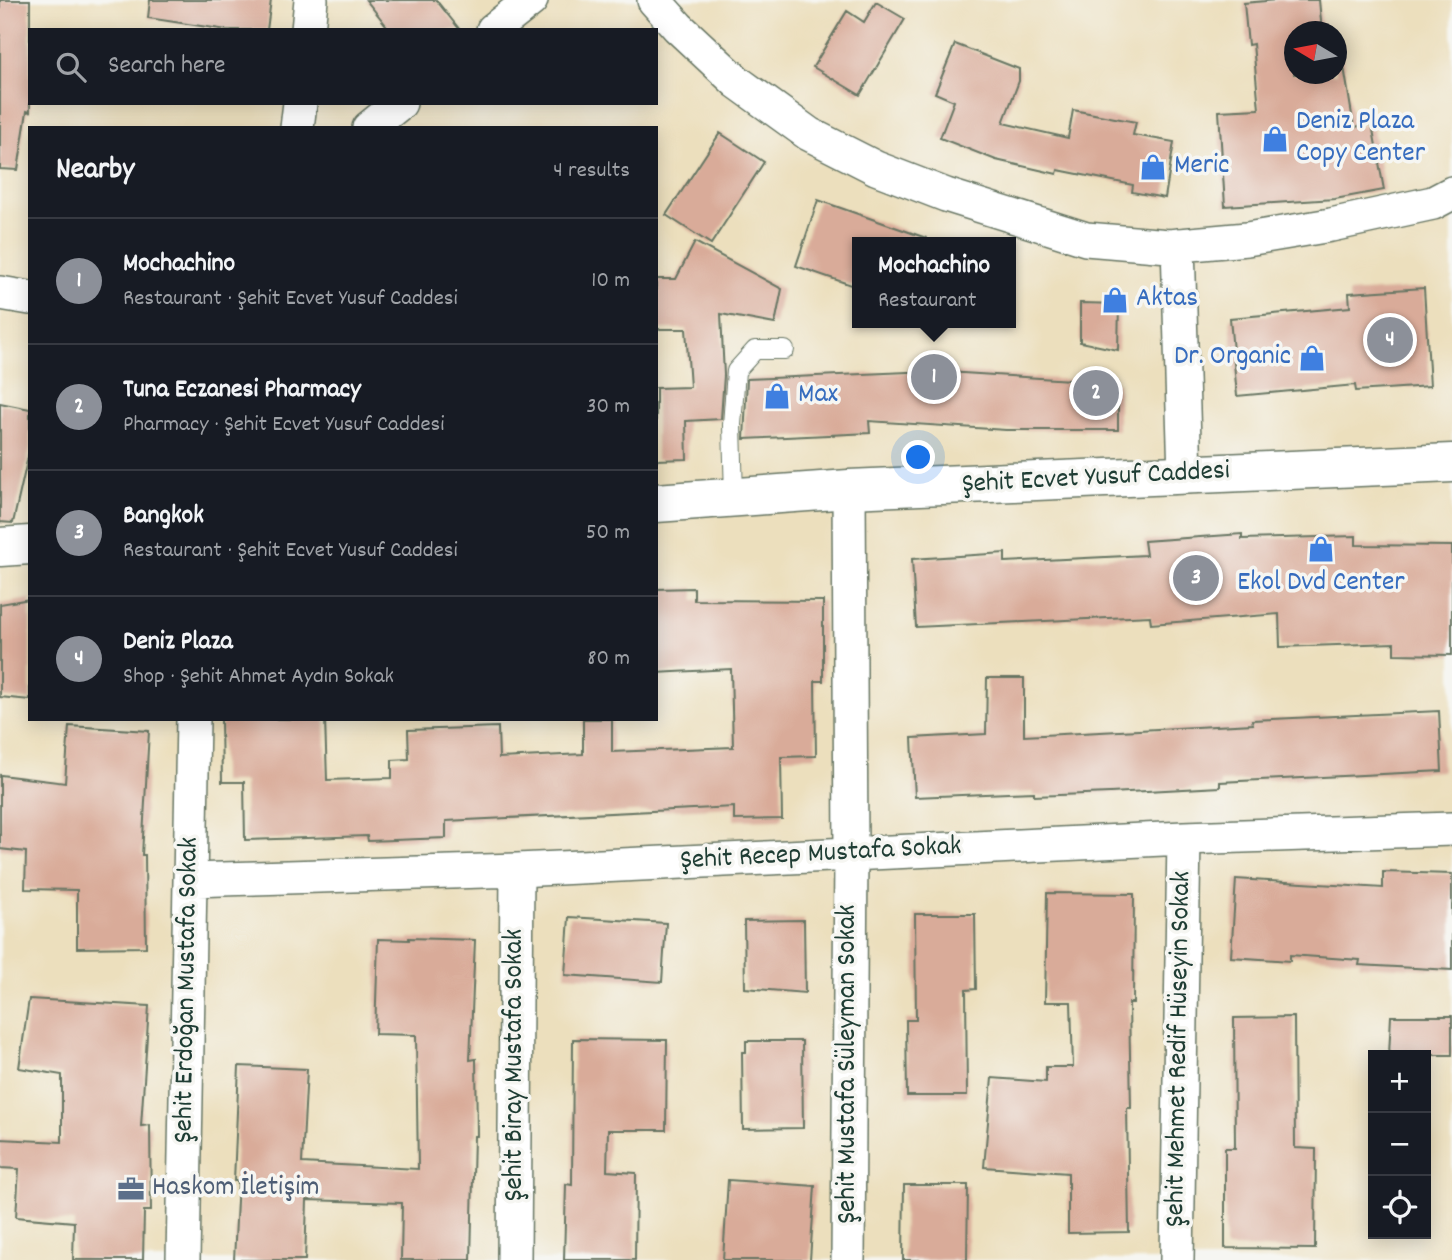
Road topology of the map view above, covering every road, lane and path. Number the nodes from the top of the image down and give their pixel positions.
1 (311, 0) edge
2 (531, 0) edge
3 (654, 0) edge
4 (308, 28) edge
5 (496, 28) edge
6 (300, 105) edge
7 (398, 105) edge
8 (297, 126) edge
9 (371, 126) edge
10 (1452, 193) edge
11 (1178, 245) junction
12 (0, 293) edge
13 (28, 298) edge
14 (785, 350) dead end
15 (1452, 463) edge
16 (1185, 475) junction
17 (849, 489) junction
18 (734, 497) junction
19 (658, 503) edge
20 (28, 545) edge
21 (0, 547) edge
22 (193, 721) edge
23 (1452, 829) edge
24 (1184, 838) junction
25 (851, 854) junction
26 (517, 870) junction
27 (190, 880) junction
28 (183, 1260) edge
29 (514, 1260) edge
30 (848, 1260) edge
31 (1177, 1260) edge

1 - 4 street
2 - 5 street
3 - 11 street
6 - 8 street
7 - 9 street
10 - 11 street
11 - 16 street
12 - 13 street
14 - 18 lane
15 - 16 main road, Şehit Ecvet Yusuf Caddesi
16 - 17 main road, Şehit Ecvet Yusuf Caddesi
17 - 18 main road, Şehit Ecvet Yusuf Caddesi
17 - 25 street, Şehit Mustafa Süleyman Sokak
18 - 19 main road, Şehit Ecvet Yusuf Caddesi
20 - 21 main road
22 - 27 street, Şehit Erdoğan Mustafa Sokak
23 - 24 street, Şehit Recep Mustafa Sokak
24 - 25 street, Şehit Recep Mustafa Sokak
24 - 31 street, Şehit Mehmet Redif Hüseyin Sokak
25 - 26 street, Şehit Recep Mustafa Sokak
25 - 30 street, Şehit Mustafa Süleyman Sokak
26 - 27 street, Şehit Recep Mustafa Sokak
26 - 29 street, Şehit Biray Mustafa Sokak
27 - 28 street, Şehit Erdoğan Mustafa Sokak

